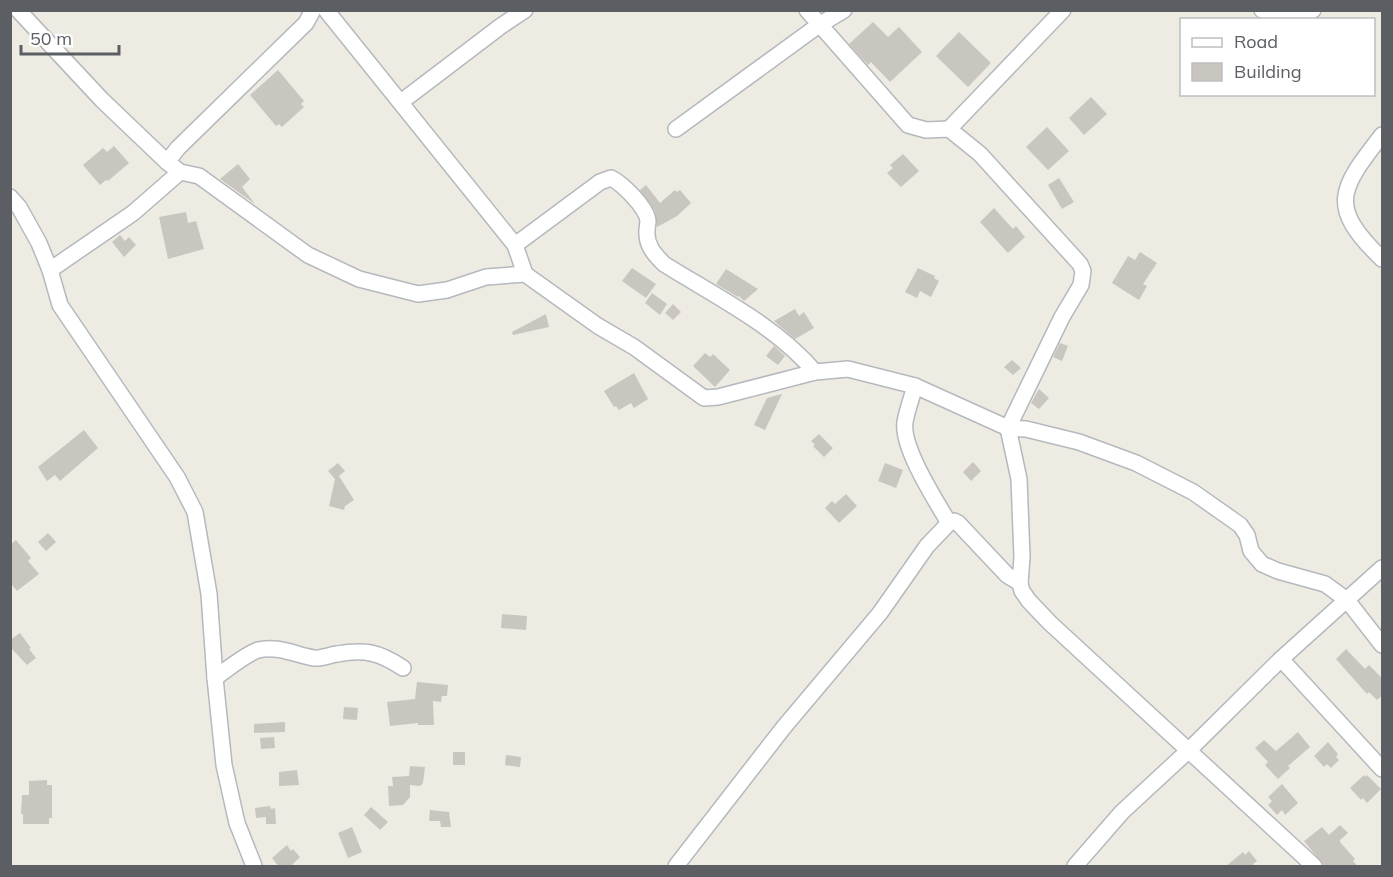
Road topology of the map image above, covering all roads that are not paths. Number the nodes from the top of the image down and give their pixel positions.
1 (18, 10) edge
2 (313, 10) edge
3 (326, 10) edge
4 (525, 10) edge
5 (807, 10) edge
6 (844, 10) edge
7 (1063, 10) edge
8 (1262, 10) edge
9 (1313, 10) edge
10 (819, 25) junction
11 (401, 102) junction
12 (676, 129) dead end
13 (948, 129) junction
14 (1383, 135) edge
15 (167, 162) junction
16 (180, 172) junction
17 (10, 197) edge
18 (515, 245) junction
19 (1383, 259) edge
20 (50, 270) junction
21 (525, 274) junction
22 (815, 372) junction
23 (915, 386) junction
24 (1008, 428) junction
25 (949, 523) junction
26 (1383, 568) edge
27 (1020, 583) junction
28 (1347, 600) junction
29 (1383, 645) edge
30 (1281, 659) junction
31 (403, 668) dead end
32 (215, 678) junction
33 (1188, 751) junction
34 (1383, 769) edge
35 (254, 867) edge
36 (676, 867) edge
37 (1075, 867) edge
38 (1314, 867) edge

1 - 15 street
2 - 15 street
3 - 11 street
4 - 11 street
5 - 10 street
6 - 10 street
7 - 13 street
8 - 9 street
10 - 12 street
10 - 13 street
11 - 18 street
13 - 24 street
14 - 19 street
15 - 16 street
16 - 20 street
16 - 21 street
17 - 20 street
18 - 21 street
18 - 22 street
20 - 32 street
21 - 22 street
22 - 23 street
23 - 24 street
23 - 25 street
24 - 27 street
24 - 28 street
25 - 27 street
25 - 36 street
26 - 28 street
27 - 33 street
28 - 29 street
28 - 30 street
30 - 33 street
30 - 34 street
31 - 32 street
32 - 35 street
33 - 37 street
33 - 38 street

